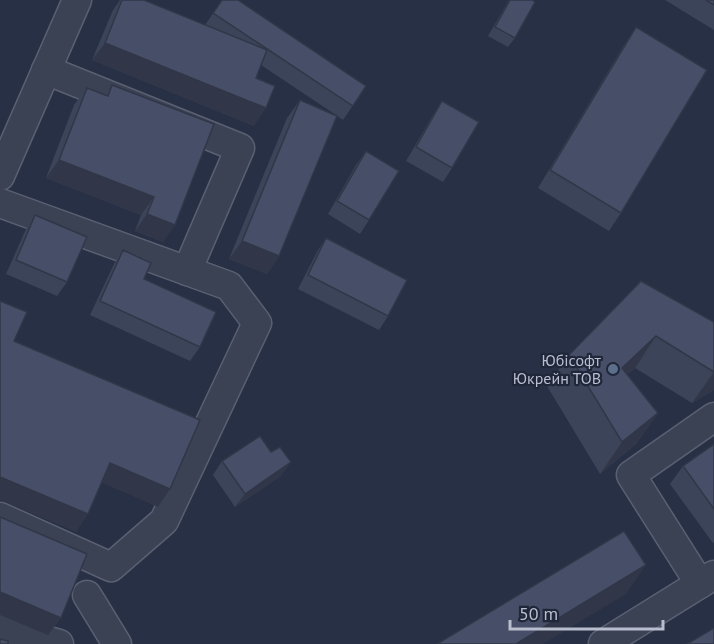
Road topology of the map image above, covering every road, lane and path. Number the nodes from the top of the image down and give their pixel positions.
1 (77, 0) edge
2 (46, 70) junction
3 (0, 176) edge
4 (0, 203) edge
5 (187, 270) junction
6 (714, 417) edge
7 (0, 517) edge
8 (707, 579) edge
9 (87, 595) dead end
10 (0, 627) edge
11 (59, 644) edge
12 (117, 644) edge
13 (603, 644) edge

1 - 2 street
2 - 3 street
2 - 5 street
4 - 5 street
5 - 7 street
6 - 8 street
8 - 13 street
9 - 12 street
10 - 11 street

